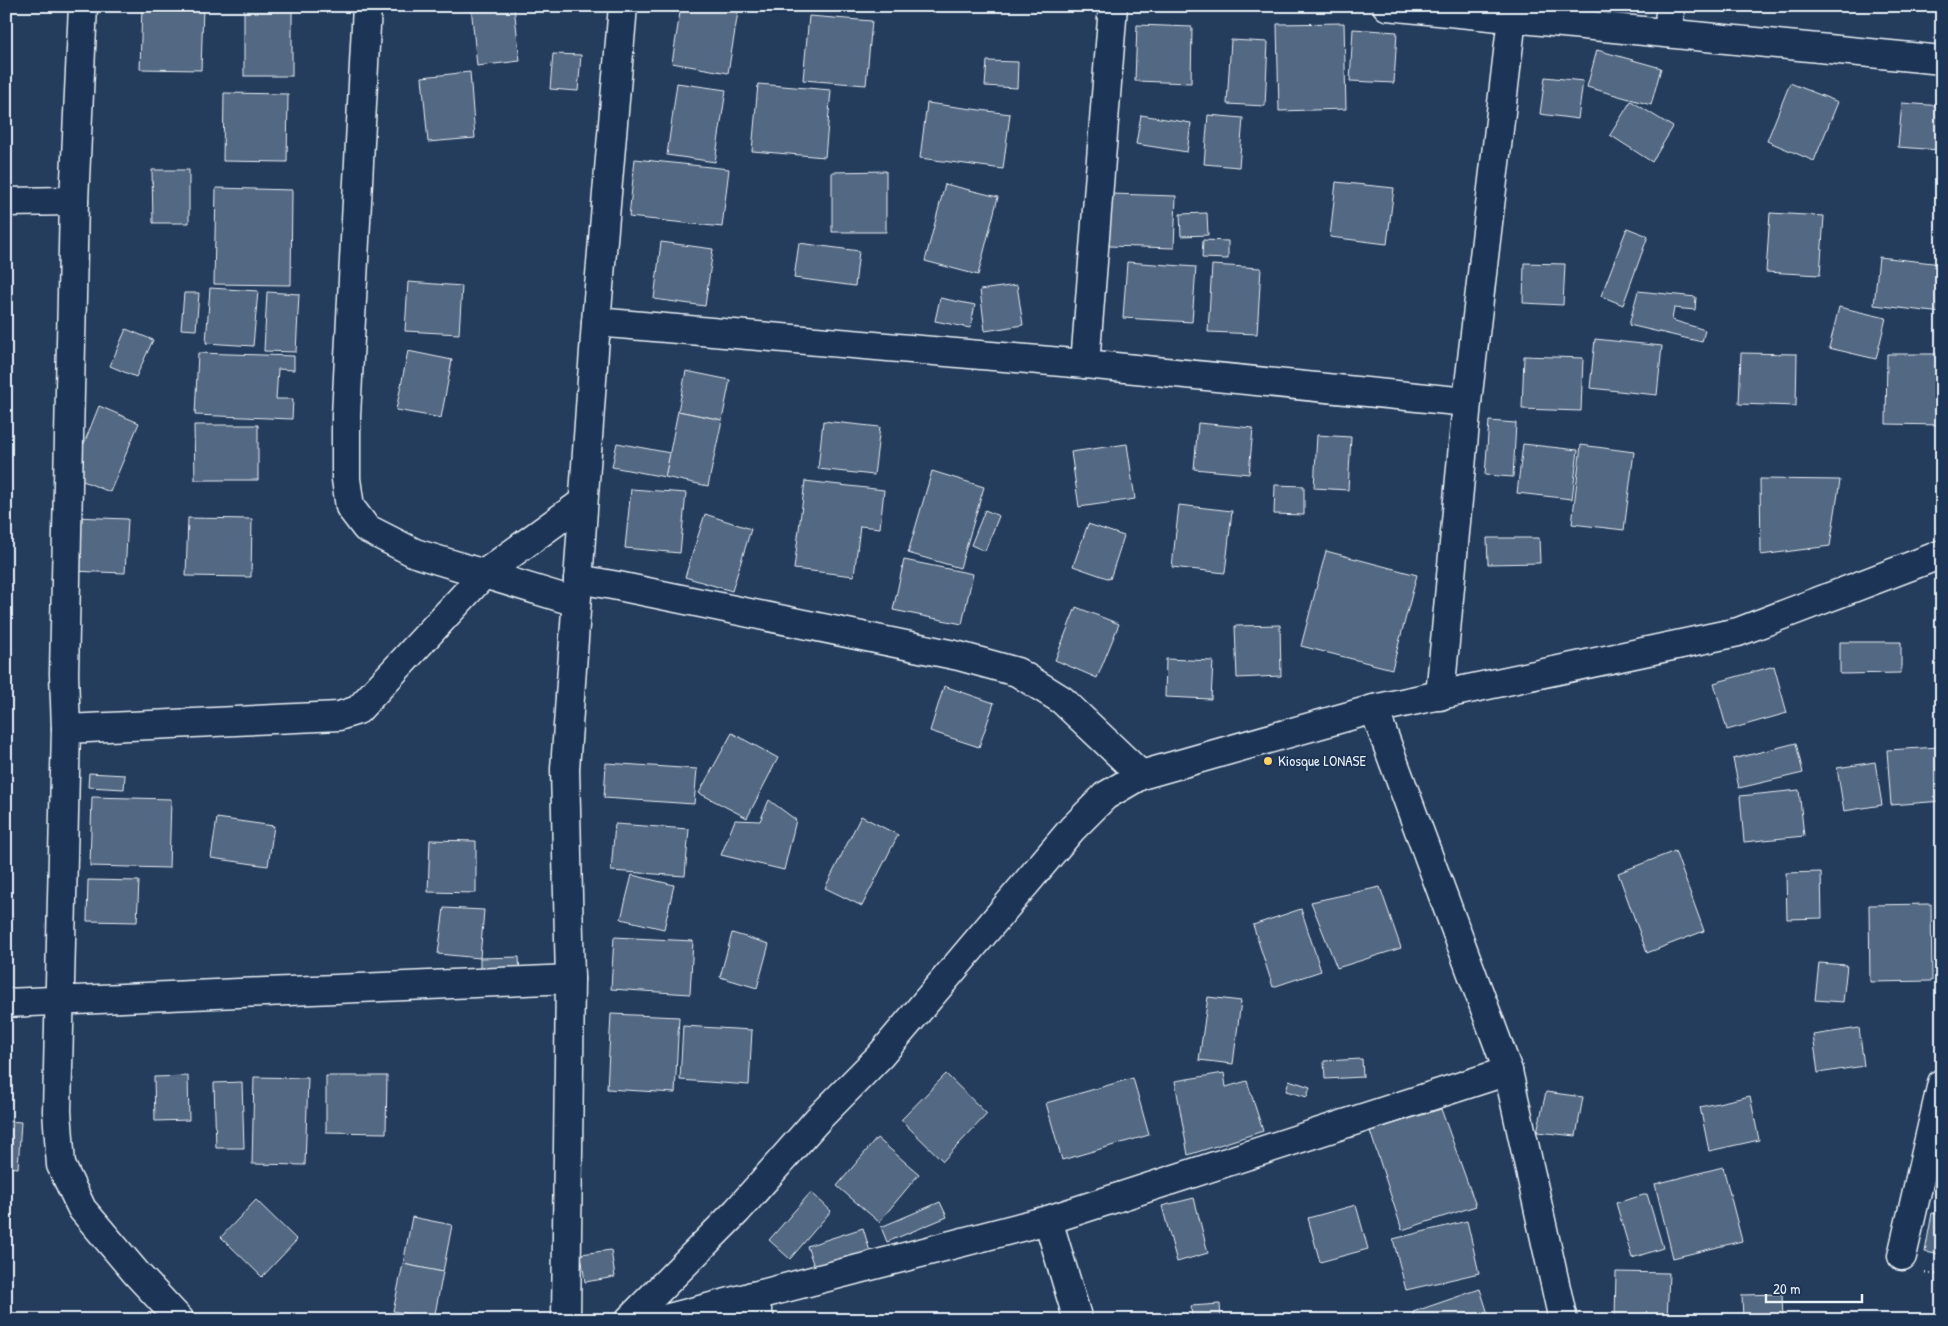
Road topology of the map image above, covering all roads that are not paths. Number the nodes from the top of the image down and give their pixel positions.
1 (83, 6) edge
2 (368, 6) edge
3 (623, 6) edge
4 (1113, 6) edge
5 (1387, 6) edge
6 (1670, 6) edge
7 (1415, 7) edge
8 (1512, 18) junction
9 (1668, 33) junction
10 (1942, 60) edge
11 (74, 201) junction
12 (6, 202) edge
13 (596, 322) junction
14 (1085, 364) junction
15 (1466, 402) junction
16 (583, 502) junction
17 (1942, 554) edge
18 (485, 573) junction
19 (577, 591) junction
20 (1440, 696) junction
21 (1374, 709) junction
22 (66, 729) junction
23 (1141, 775) junction
24 (570, 979) junction
25 (60, 1000) junction
26 (6, 1003) edge
27 (1508, 1071) junction
28 (1942, 1084) edge
29 (1048, 1220) junction
30 (1902, 1256) dead end
31 (756, 1308) edge
32 (180, 1320) edge
33 (566, 1320) edge
34 (629, 1320) edge
35 (661, 1320) edge
36 (1078, 1320) edge
37 (1563, 1320) edge

1 - 11 street
2 - 18 street
3 - 13 street
4 - 14 street
5 - 7 street
6 - 9 street
7 - 8 street
8 - 9 street
8 - 15 street
9 - 10 street
11 - 12 street
11 - 22 street
13 - 14 street
13 - 16 street
14 - 15 street
15 - 20 street
16 - 18 street
16 - 19 street
17 - 20 street
18 - 19 street
18 - 22 street
19 - 23 street
19 - 24 street
20 - 21 street
21 - 23 street
21 - 27 street
22 - 25 street
23 - 34 street
24 - 25 street
24 - 33 street
25 - 26 street
25 - 32 street
27 - 29 street
27 - 37 street
28 - 30 street
29 - 31 street
29 - 36 street
31 - 35 street

